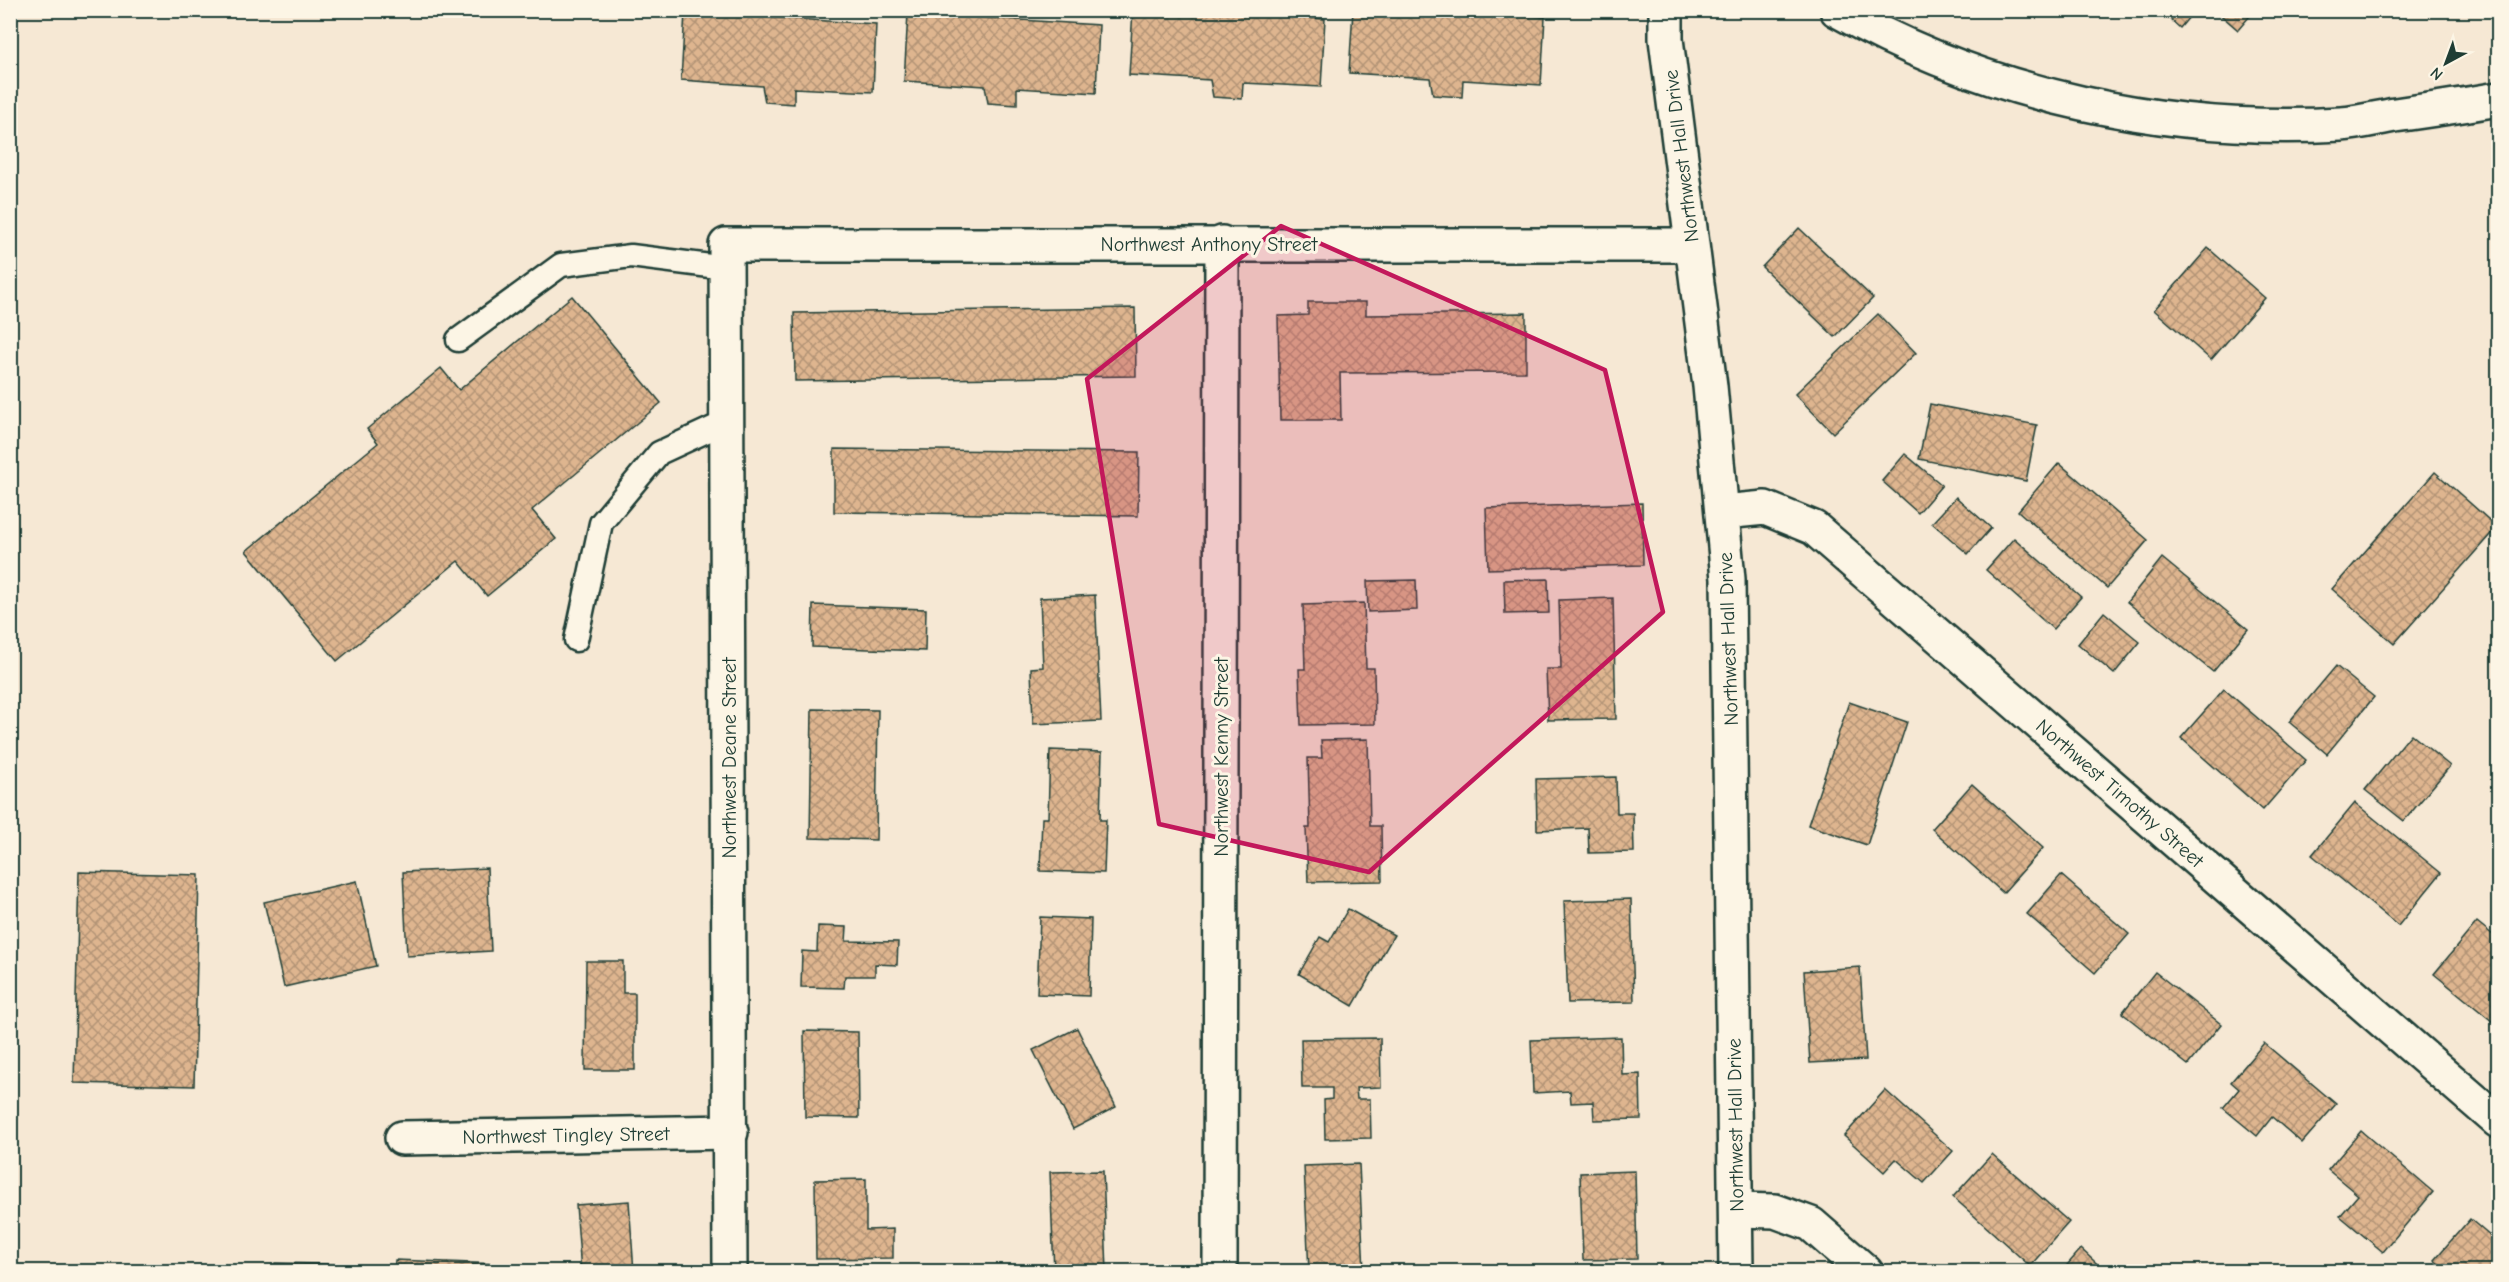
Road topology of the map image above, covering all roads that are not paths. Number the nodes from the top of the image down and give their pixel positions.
1 (1666, 10) edge
2 (1837, 10) edge
3 (2499, 99) edge
4 (1222, 243) junction
5 (1691, 245) junction
6 (726, 256) junction
7 (458, 340) dead end
8 (726, 422) junction
9 (1723, 512) junction
10 (576, 640) dead end
11 (2499, 1121) edge
12 (731, 1132) junction
13 (402, 1138) dead end
14 (1736, 1210) junction
15 (730, 1272) edge
16 (1220, 1272) edge
17 (1736, 1272) edge
18 (1866, 1272) edge

1 - 5 street, Northwest Hall Drive
2 - 3 street
4 - 5 street, Northwest Anthony Street
4 - 6 street, Northwest Anthony Street
4 - 16 street, Northwest Kenny Street
5 - 9 street, Northwest Hall Drive
6 - 7 lane
6 - 8 street, Northwest Deane Street
8 - 10 lane
8 - 12 street, Northwest Deane Street
9 - 11 street, Northwest Timothy Street
9 - 14 street, Northwest Hall Drive
12 - 13 street, Northwest Tingley Street
12 - 15 street, Northwest Deane Street
14 - 17 street, Northwest Hall Drive
14 - 18 street

